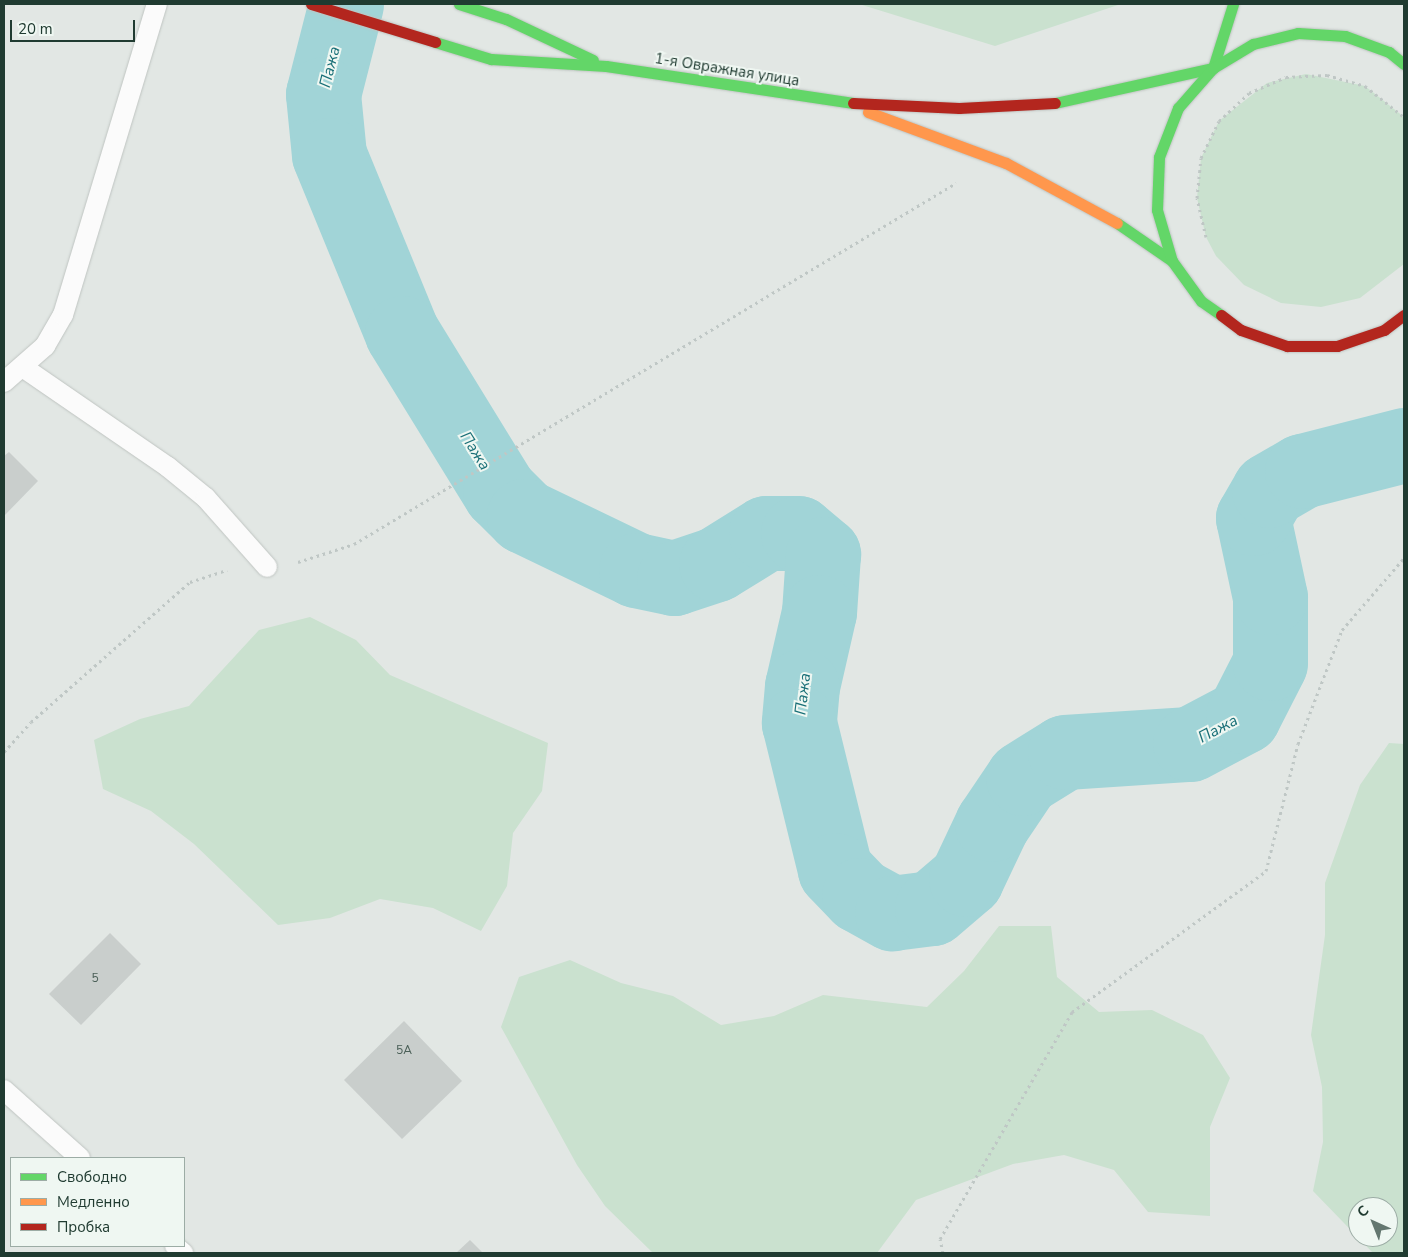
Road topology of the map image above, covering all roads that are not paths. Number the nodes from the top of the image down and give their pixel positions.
1 (157, 4) edge
2 (310, 4) edge
3 (460, 4) edge
4 (1233, 4) edge
5 (1404, 64) edge
6 (606, 66) junction
7 (1213, 68) junction
8 (843, 103) junction
9 (1172, 261) junction
10 (1404, 316) edge
11 (1404, 324) edge
12 (1384, 330) junction
13 (24, 368) junction
14 (4, 382) edge
15 (267, 567) dead end
16 (4, 1090) edge
17 (79, 1157) edge

1 - 13 lane
2 - 6 street, 1-я Овражная улица
3 - 6 street, 1-я Овражная улица
4 - 7 street
5 - 7 street
6 - 8 street, 1-я Овражная улица
7 - 8 street
7 - 9 street
8 - 9 street
9 - 12 street
10 - 12 street
11 - 12 street
13 - 14 lane
13 - 15 lane
16 - 17 lane

